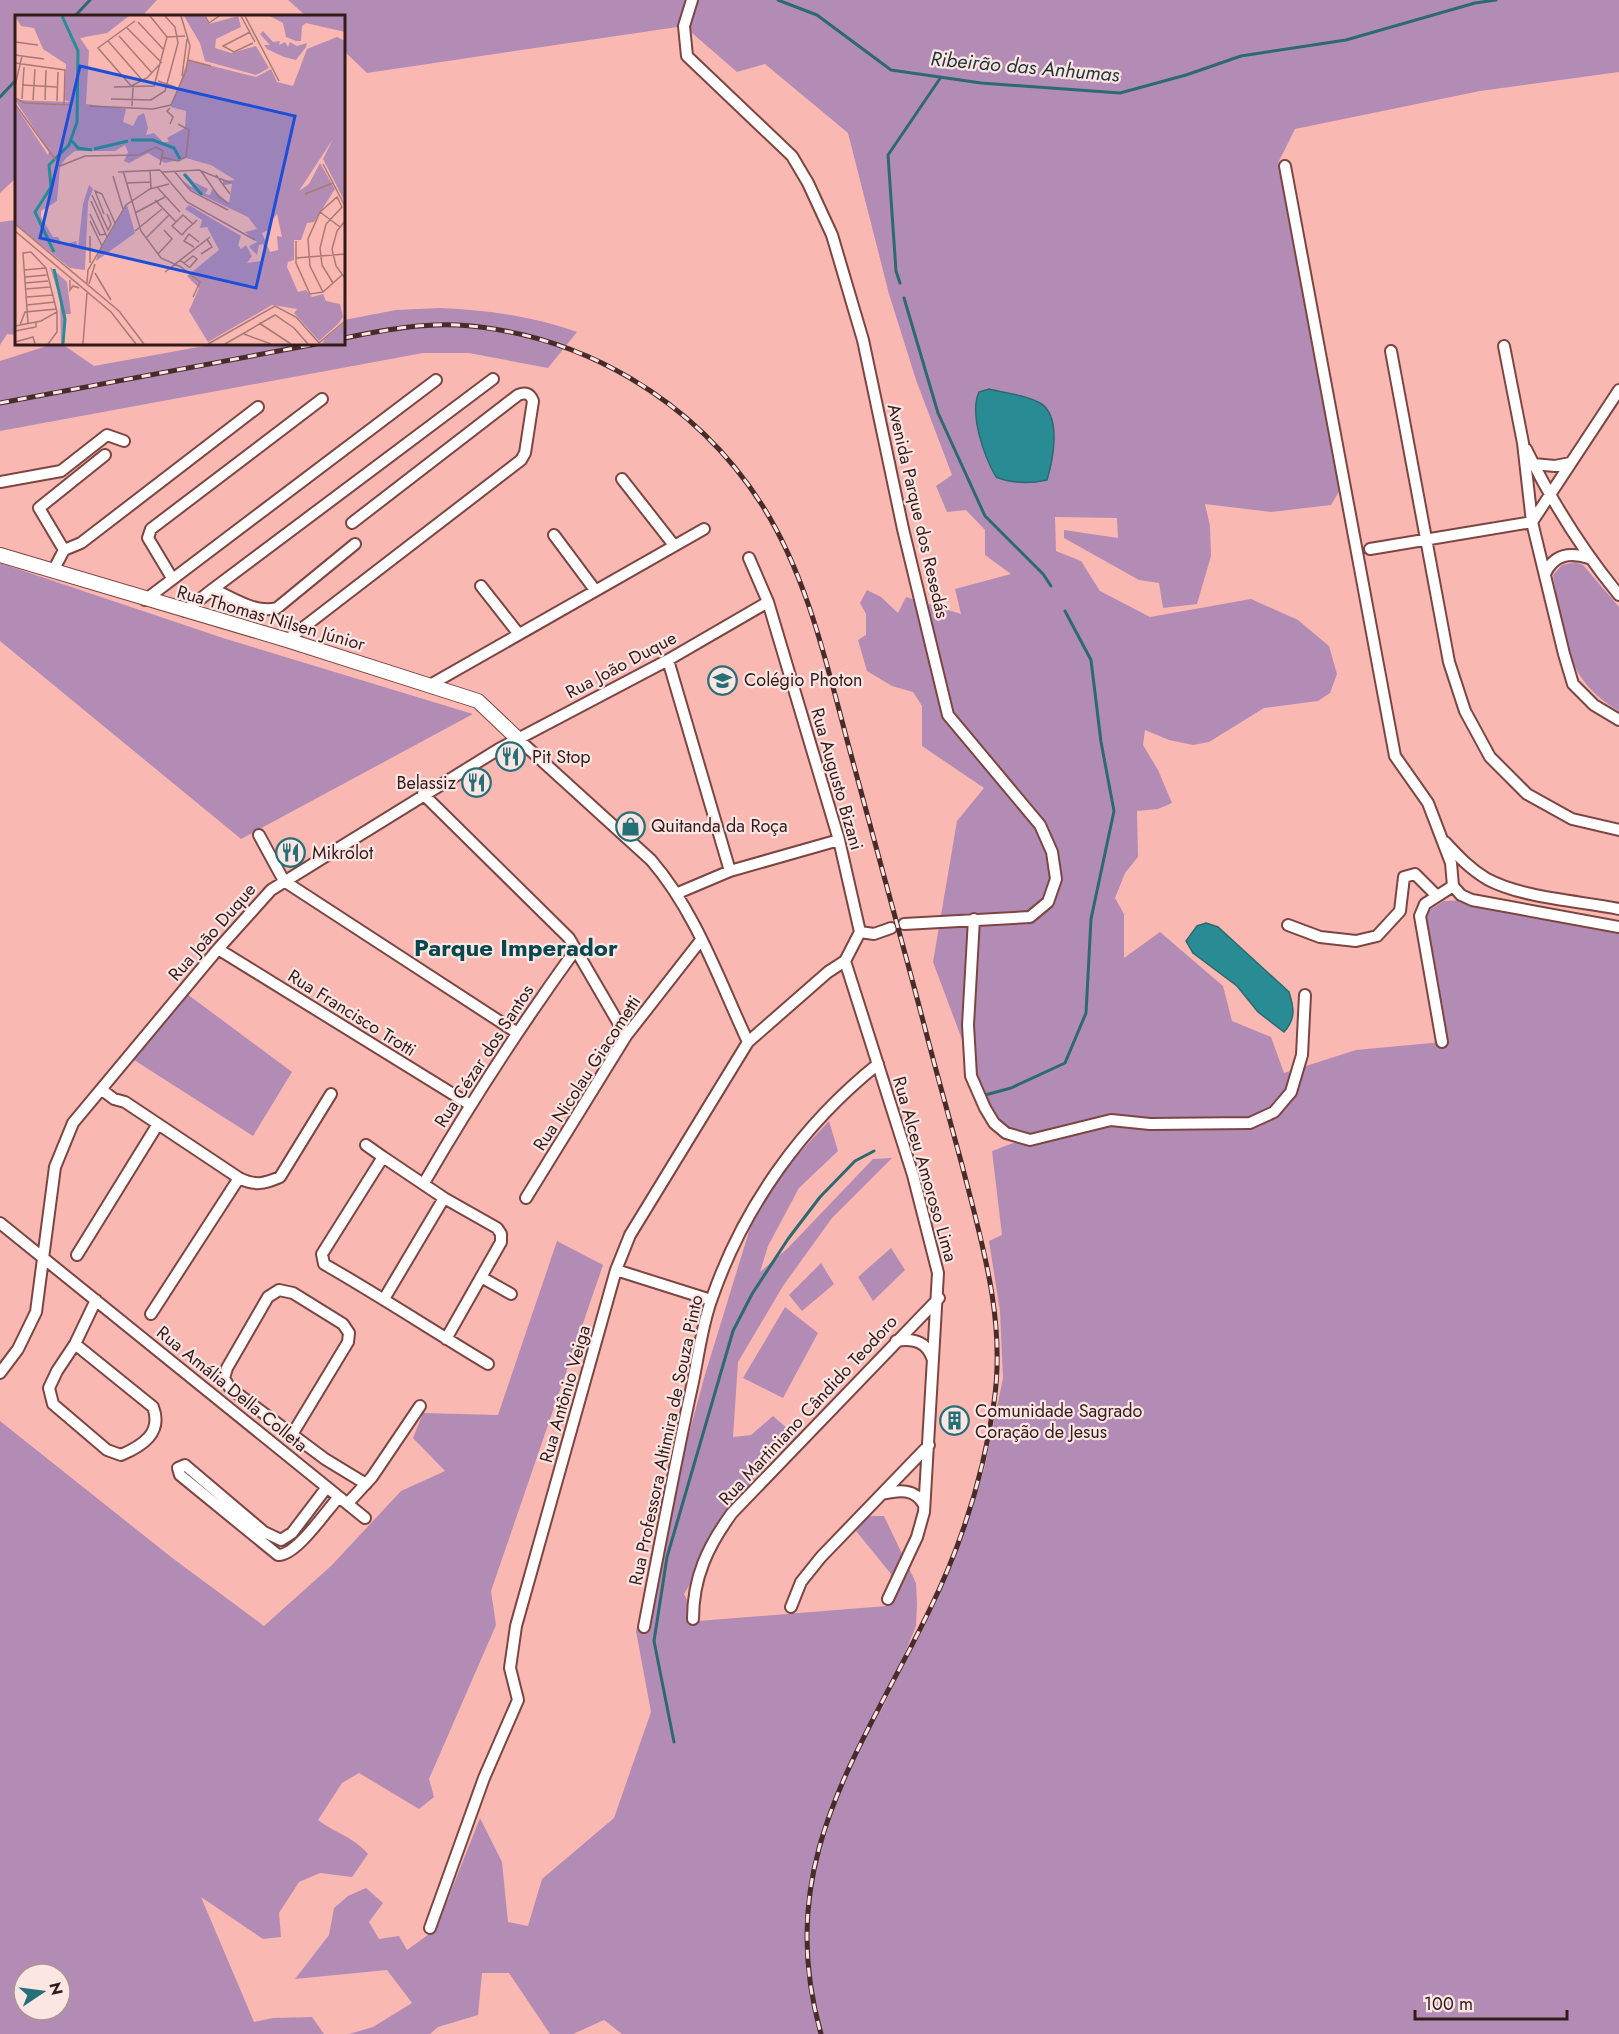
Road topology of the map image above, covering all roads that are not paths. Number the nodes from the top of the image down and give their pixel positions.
1 (692, 0) edge
2 (1285, 166) dead end
3 (1503, 346) dead end
4 (1391, 351) dead end
5 (493, 378) dead end
6 (436, 380) dead end
7 (1619, 390) edge
8 (322, 399) dead end
9 (258, 407) dead end
10 (124, 441) dead end
11 (1523, 443) junction
12 (105, 455) dead end
13 (1570, 463) junction
14 (1533, 464) junction
15 (622, 479) dead end
16 (0, 482) edge
17 (1549, 495) junction
18 (1532, 522) junction
19 (352, 523) dead end
20 (704, 529) dead end
21 (554, 534) dead end
22 (1427, 540) junction
23 (355, 544) dead end
24 (674, 544) junction
25 (1370, 549) dead end
26 (64, 550) junction
27 (0, 555) edge
28 (749, 558) dead end
29 (1589, 558) junction
30 (53, 571) junction
31 (1545, 573) junction
32 (172, 578) junction
33 (482, 586) dead end
34 (213, 589) junction
35 (595, 590) junction
36 (1619, 595) edge
37 (145, 600) junction
38 (768, 602) junction
39 (185, 611) junction
40 (518, 633) junction
41 (287, 640) junction
42 (668, 660) junction
43 (430, 685) junction
44 (1619, 720) edge
45 (518, 739) junction
46 (423, 794) junction
47 (1619, 830) edge
48 (259, 836) dead end
49 (1440, 837) junction
50 (839, 840) junction
51 (730, 871) junction
52 (284, 881) junction
53 (1453, 886) junction
54 (678, 893) junction
55 (1436, 895) junction
56 (1619, 909) edge
57 (974, 919) junction
58 (904, 924) dead end
59 (1288, 925) dead end
60 (1619, 927) edge
61 (891, 928) dead end
62 (860, 932) junction
63 (701, 940) junction
64 (218, 949) junction
65 (576, 949) junction
66 (845, 961) junction
67 (1305, 995) dead end
68 (516, 1032) junction
69 (626, 1036) junction
70 (748, 1042) junction
71 (1442, 1042) dead end
72 (878, 1064) junction
73 (105, 1087) junction
74 (331, 1094) dead end
75 (469, 1104) junction
76 (158, 1124) junction
77 (366, 1145) dead end
78 (383, 1157) junction
79 (239, 1178) junction
80 (424, 1184) junction
81 (444, 1198) junction
82 (526, 1198) dead end
83 (0, 1223) edge
84 (77, 1255) dead end
85 (45, 1259) junction
86 (616, 1270) junction
87 (481, 1277) junction
88 (511, 1294) dead end
89 (939, 1298) junction
90 (384, 1299) junction
91 (96, 1300) junction
92 (711, 1300) junction
93 (151, 1314) dead end
94 (446, 1339) junction
95 (896, 1341) junction
96 (75, 1344) junction
97 (488, 1364) dead end
98 (934, 1365) junction
99 (2, 1366) edge
100 (420, 1406) dead end
101 (293, 1433) junction
102 (929, 1445) junction
103 (366, 1484) junction
104 (327, 1487) junction
105 (882, 1494) junction
106 (343, 1500) junction
107 (924, 1505) junction
108 (365, 1518) dead end
109 (888, 1599) dead end
110 (791, 1607) dead end
111 (693, 1619) dead end
112 (644, 1627) dead end
113 (430, 1928) dead end

1 - 57 street, Avenida Parque dos Resedás
2 - 49 street
3 - 11 street
4 - 22 street
5 - 34 street
6 - 32 street
7 - 13 street
8 - 32 street
9 - 26 street
10 - 16 street
11 - 14 street
11 - 18 street
12 - 26 street
13 - 14 street
13 - 17 street
14 - 17 street
15 - 24 street
17 - 18 street
17 - 29 street
18 - 22 street
18 - 31 street
19 - 41 street
20 - 24 street
21 - 35 street
22 - 25 street
22 - 47 street
23 - 34 street
24 - 35 street
26 - 30 street
27 - 30 street, Rua Thomas Nilsen Júnior
28 - 38 street, Rua Augusto Bizani
29 - 31 street
29 - 36 street
30 - 37 street, Rua Thomas Nilsen Júnior
31 - 44 street
32 - 37 street
33 - 40 street
34 - 39 street
35 - 40 street
37 - 39 street, Rua Thomas Nilsen Júnior
38 - 42 street, Rua João Duque
38 - 50 street, Rua Augusto Bizani
39 - 41 street, Rua Thomas Nilsen Júnior
40 - 43 street
41 - 43 street, Rua Thomas Nilsen Júnior
42 - 45 street, Rua João Duque
42 - 51 street
43 - 45 street, Rua Thomas Nilsen Júnior
45 - 46 street, Rua João Duque
45 - 54 street
46 - 52 street, Rua João Duque
46 - 65 street
48 - 52 street
49 - 53 street
49 - 56 street
50 - 51 street
50 - 62 street, Rua Augusto Bizani
51 - 54 street
52 - 64 street, Rua João Duque
52 - 68 street
53 - 55 street
53 - 60 street
54 - 63 street
55 - 59 street
55 - 71 street
57 - 58 street, Avenida Parque dos Resedás
57 - 67 street
61 - 62 street
62 - 66 street, Rua Antônio Veiga
63 - 69 street, Rua Nicolau Giacometti
63 - 70 street
64 - 73 street, Rua João Duque
64 - 75 street, Rua Francisco Trotti
65 - 68 street, Rua Cézar dos Santos
65 - 69 street
66 - 70 street, Rua Antônio Veiga
66 - 72 street, Rua Alceu Amoroso Lima
68 - 75 street, Rua Cézar dos Santos
69 - 82 street, Rua Nicolau Giacometti
70 - 86 street, Rua Antônio Veiga
72 - 89 street, Rua Alceu Amoroso Lima
72 - 92 street, Rua Professora Altimira de Souza Pinto
73 - 76 street
73 - 85 street, Rua João Duque
74 - 79 street
75 - 80 street, Rua Cézar dos Santos
76 - 79 street
76 - 84 street
77 - 78 street
78 - 80 street
78 - 90 street
79 - 93 street
80 - 81 street
81 - 87 street
81 - 90 street
83 - 85 street, Rua Amália Della Colleta
85 - 91 street, Rua Amália Della Colleta
85 - 99 street, Rua João Duque
86 - 92 street
86 - 113 street, Rua Antônio Veiga
87 - 88 street
87 - 94 street
89 - 95 street, Rua Martiniano Cândido Teodoro
89 - 98 street, Rua Alceu Amoroso Lima
90 - 94 street
91 - 96 street
91 - 104 street, Rua Amália Della Colleta
92 - 112 street, Rua Professora Altimira de Souza Pinto
94 - 97 street
95 - 98 street
95 - 111 street, Rua Martiniano Cândido Teodoro
96 - 96 street
98 - 102 street, Rua Alceu Amoroso Lima
100 - 103 street
101 - 101 street
101 - 103 street
102 - 105 street
102 - 107 street, Rua Alceu Amoroso Lima
103 - 106 street
104 - 106 street, Rua Amália Della Colleta
104 - 106 street
105 - 107 street
105 - 110 street
106 - 108 street, Rua Amália Della Colleta
107 - 109 street, Rua Alceu Amoroso Lima

